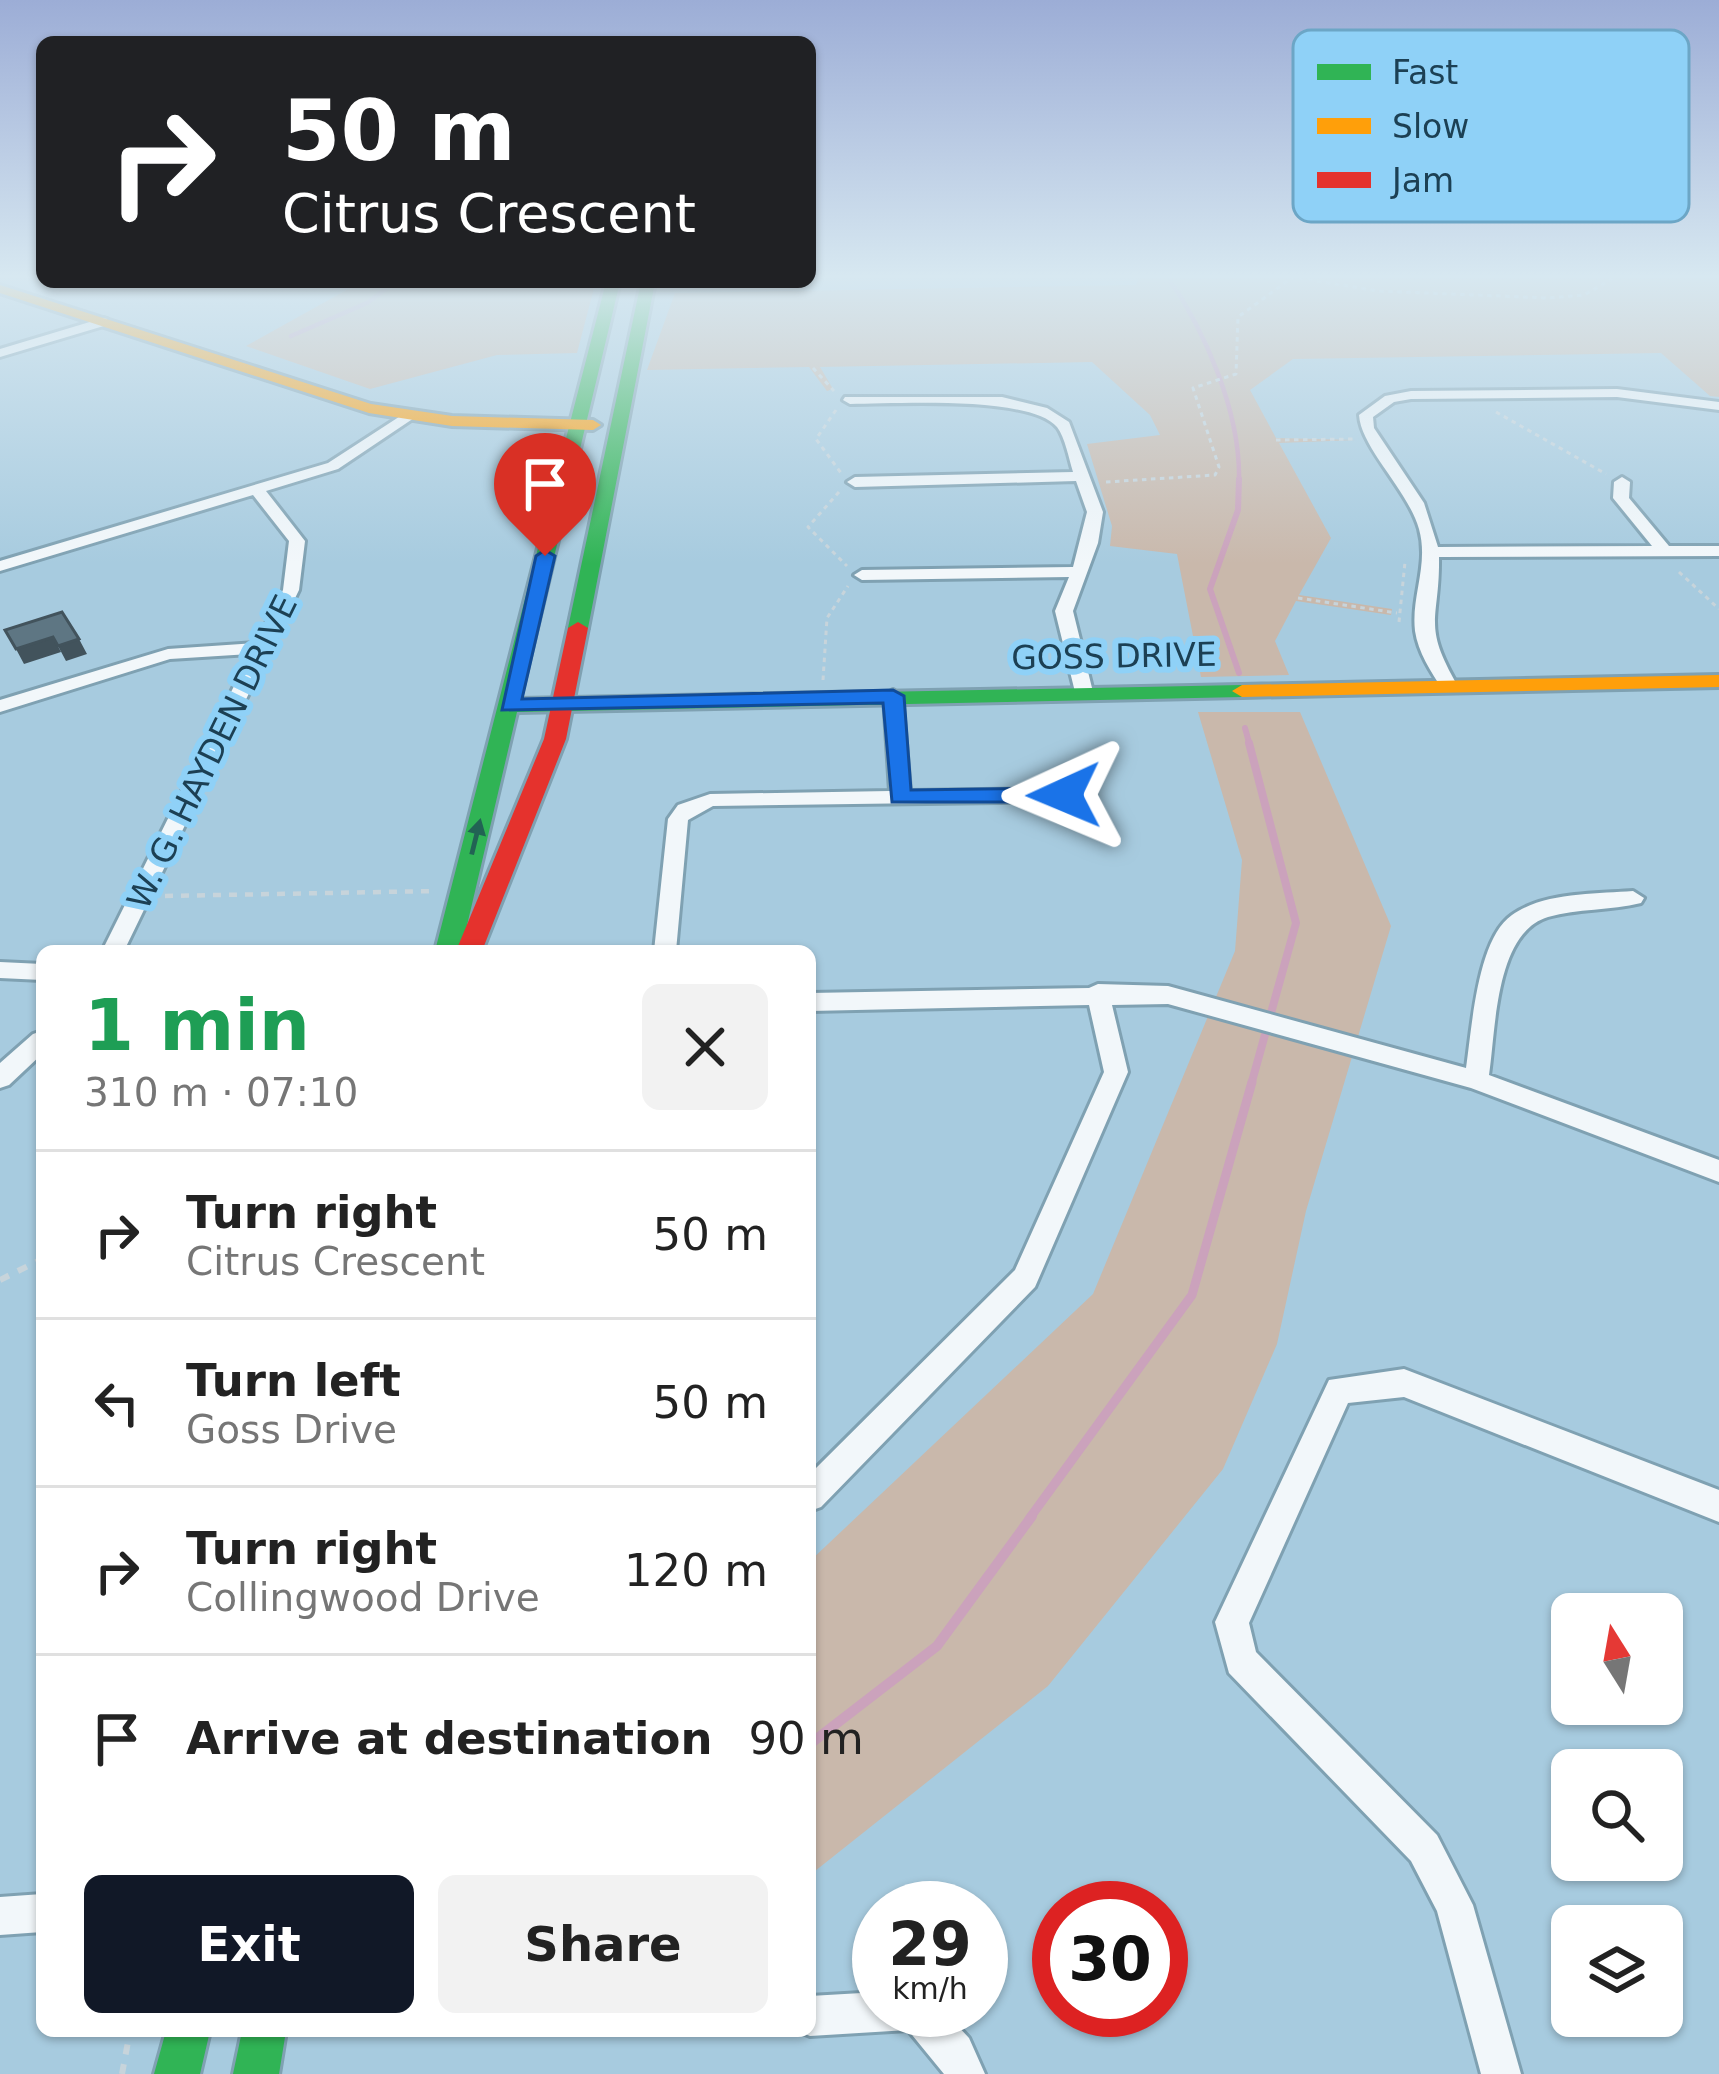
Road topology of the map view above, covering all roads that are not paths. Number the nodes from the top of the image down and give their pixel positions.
1 (254, 371) edge
2 (590, 371) edge
3 (630, 371) edge
4 (850, 400) road end
5 (1719, 406) edge
6 (410, 416) junction
7 (620, 420) junction
8 (577, 421) junction
9 (1082, 479) junction
10 (855, 482) road end
11 (1622, 482) road end
12 (258, 491) junction
13 (1719, 550) edge
14 (1431, 551) junction
15 (1659, 552) junction
16 (0, 566) edge
17 (1076, 572) junction
18 (862, 575) road end
19 (263, 648) junction
20 (1719, 682) edge
21 (1449, 686) junction
22 (1084, 692) junction
23 (893, 696) junction
24 (563, 704) junction
25 (0, 706) edge
26 (510, 706) junction
27 (1064, 795) dead end
28 (900, 797) junction
29 (1633, 898) dead end
30 (116, 945) edge
31 (450, 945) edge
32 (472, 945) edge
33 (666, 945) edge
34 (0, 970) edge
35 (36, 972) edge
36 (1098, 993) junction
37 (816, 1002) edge
38 (36, 1045) edge
39 (0, 1078) edge
40 (1477, 1080) junction
41 (1719, 1171) edge
42 (816, 1490) edge
43 (1719, 1506) edge
44 (36, 1913) edge
45 (0, 1916) edge
46 (852, 2014) edge
47 (816, 2016) edge
48 (186, 2037) edge
49 (263, 2037) edge
50 (941, 2037) edge
51 (177, 2074) edge
52 (256, 2074) edge
53 (965, 2074) edge
54 (1501, 2074) edge

1 - 6 main road
2 - 8 main road
3 - 7 main road
4 - 9 street
5 - 14 street
6 - 8 main road
6 - 12 street
7 - 8 main road
7 - 24 main road
8 - 26 main road
9 - 10 street
9 - 17 street
11 - 15 street
12 - 16 street
12 - 19 street, W. G. HAYDEN DRIVE
13 - 15 street
14 - 15 street
14 - 21 street
17 - 18 street
17 - 22 street
19 - 25 street
19 - 30 street, W. G. HAYDEN DRIVE
20 - 21 main road, GOSS DRIVE
21 - 22 main road, GOSS DRIVE
22 - 23 main road, GOSS DRIVE
23 - 24 main road, GOSS DRIVE
23 - 28 street
24 - 26 main road, GOSS DRIVE
24 - 32 main road
31 -> 26 main road
27 - 28 street
28 - 33 street
29 - 40 street
34 - 35 street
36 - 37 street
36 - 40 street
36 - 42 street
38 - 39 street
40 - 41 street
43 - 54 street
44 - 45 street
46 - 47 street
48 - 51 main road
49 - 52 main road
50 - 53 street

